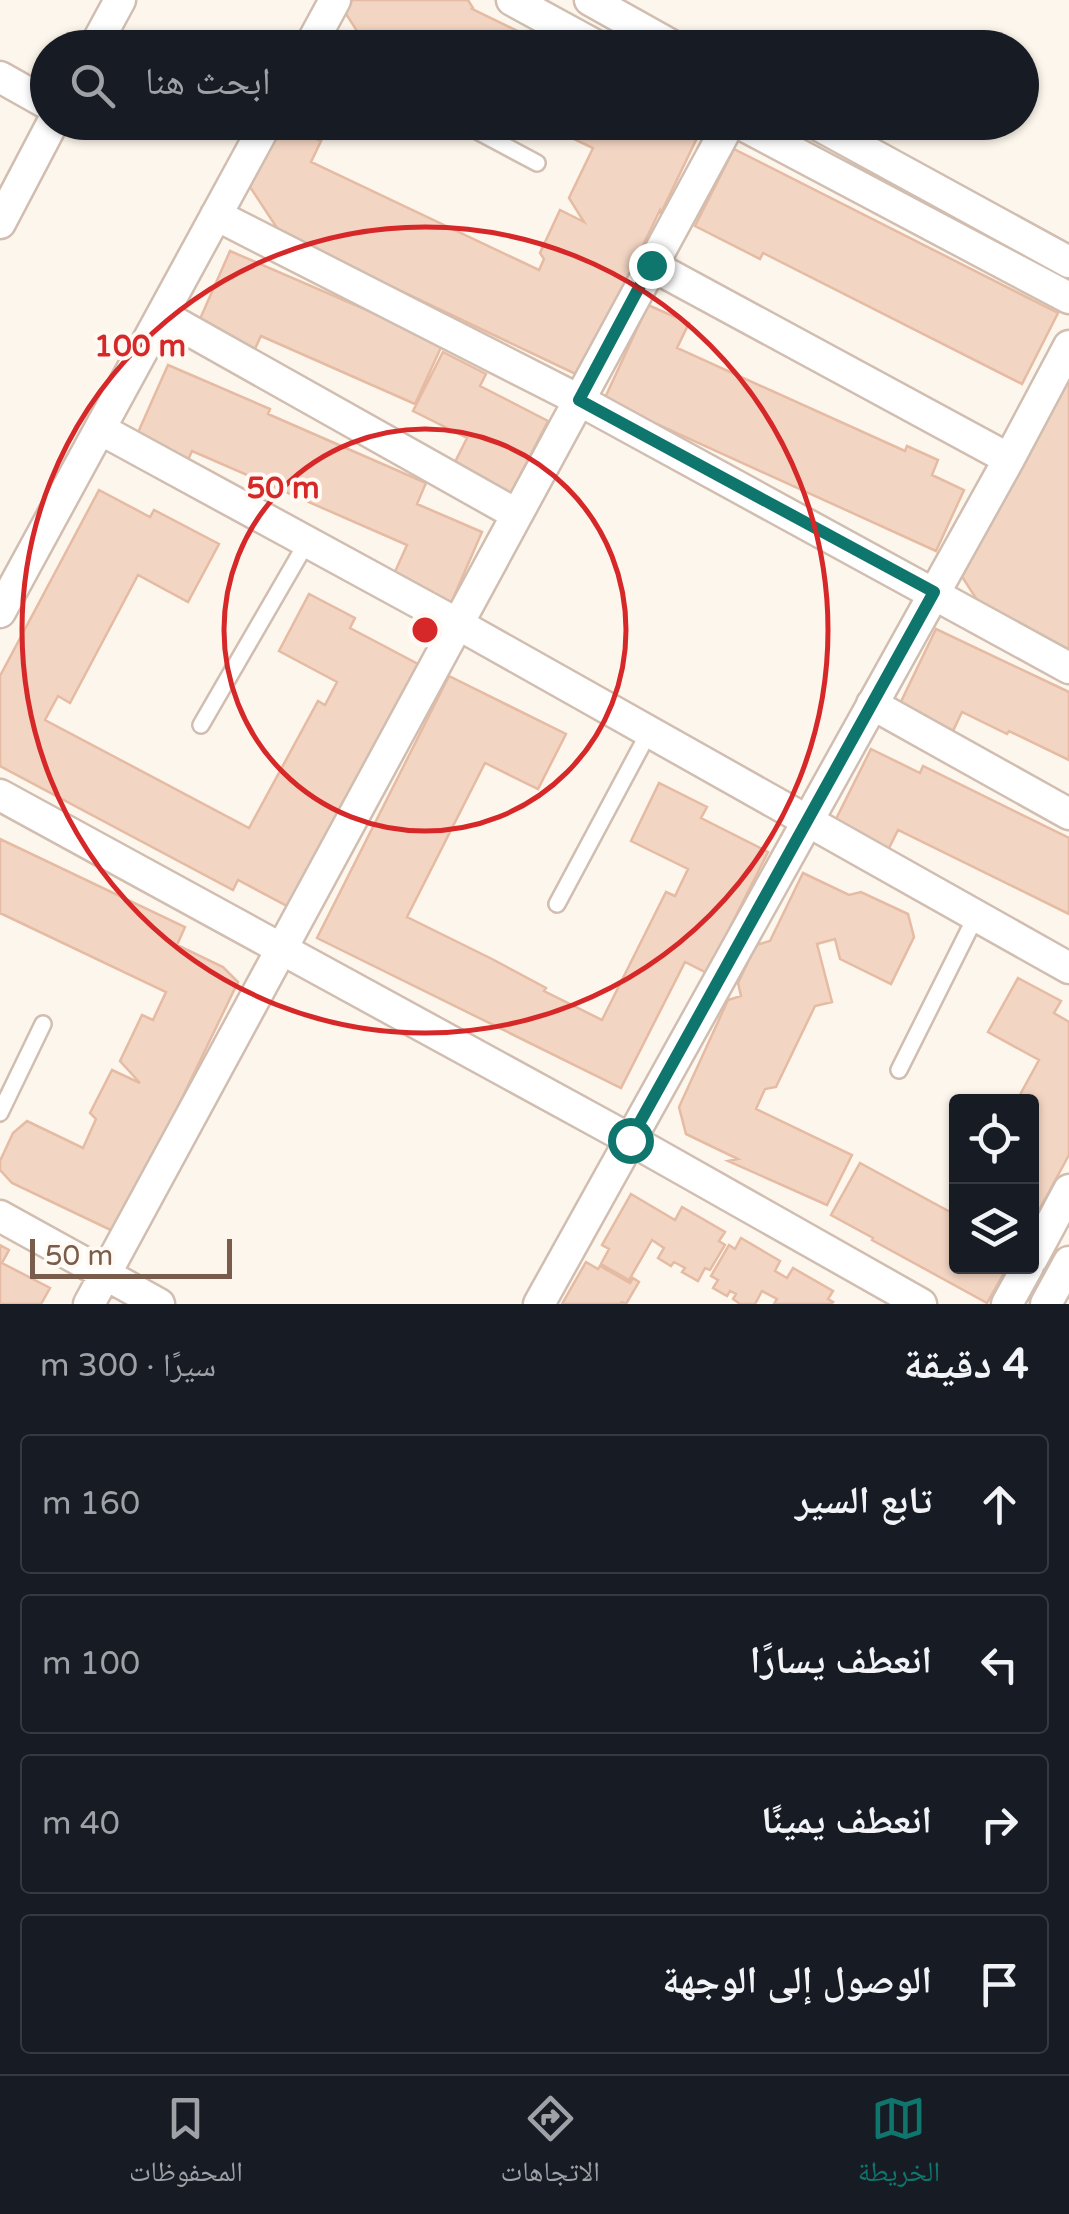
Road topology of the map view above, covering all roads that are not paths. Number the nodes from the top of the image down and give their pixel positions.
1 (120, 0) edge
2 (335, 0) edge
3 (512, 0) edge
4 (590, 0) edge
5 (104, 30) edge
6 (320, 30) edge
7 (567, 30) edge
8 (644, 30) edge
9 (0, 77) edge
10 (30, 94) edge
11 (44, 140) edge
12 (257, 140) edge
13 (494, 140) edge
14 (720, 140) edge
15 (772, 140) edge
16 (846, 140) edge
17 (538, 163) dead end
18 (216, 215) junction
19 (0, 223) edge
20 (1069, 262) edge
21 (651, 265) junction
22 (1069, 298) edge
23 (162, 314) junction
24 (1069, 346) edge
25 (579, 400) junction
26 (100, 429) junction
27 (1009, 459) junction
28 (516, 514) junction
29 (307, 542) junction
30 (934, 592) junction
31 (0, 612) edge
32 (456, 623) junction
33 (1069, 668) edge
34 (872, 704) junction
35 (202, 725) dead end
36 (649, 732) junction
37 (0, 795) edge
38 (1069, 814) edge
39 (809, 821) junction
40 (557, 904) dead end
41 (976, 916) junction
42 (281, 948) junction
43 (1069, 968) edge
44 (43, 1024) dead end
45 (899, 1070) dead end
46 (0, 1114) edge
47 (630, 1140) junction
48 (1069, 1190) edge
49 (0, 1216) edge
50 (1039, 1246) edge
51 (1069, 1262) edge
52 (1024, 1274) edge
53 (105, 1275) junction
54 (89, 1304) edge
55 (159, 1304) edge
56 (540, 1304) edge
57 (921, 1304) edge
58 (1007, 1304) edge
59 (1046, 1304) edge

1 - 5 street
2 - 6 street
3 - 7 street
4 - 8 street
9 - 10 street
11 - 19 street
12 - 18 street
13 - 17 lane
14 - 21 street
15 - 22 street
16 - 20 street
18 - 23 street
18 - 25 street
21 - 25 street
21 - 27 street
23 - 26 street
23 - 28 street
24 - 27 street
25 - 28 street
25 - 30 street
26 - 29 street
26 - 31 street
27 - 30 street
28 - 32 street
29 - 32 street
29 - 35 lane
30 - 33 street
30 - 34 street
32 - 36 street
32 - 42 street
34 - 38 street
34 - 39 street
36 - 39 street
36 - 40 lane
37 - 42 street
39 - 41 street
39 - 47 street
41 - 43 street
41 - 45 lane
42 - 47 street
42 - 53 street
44 - 46 lane
47 - 56 street
47 - 57 street
48 - 50 street
49 - 53 street
51 - 59 street
52 - 58 street
53 - 54 street
53 - 55 street

